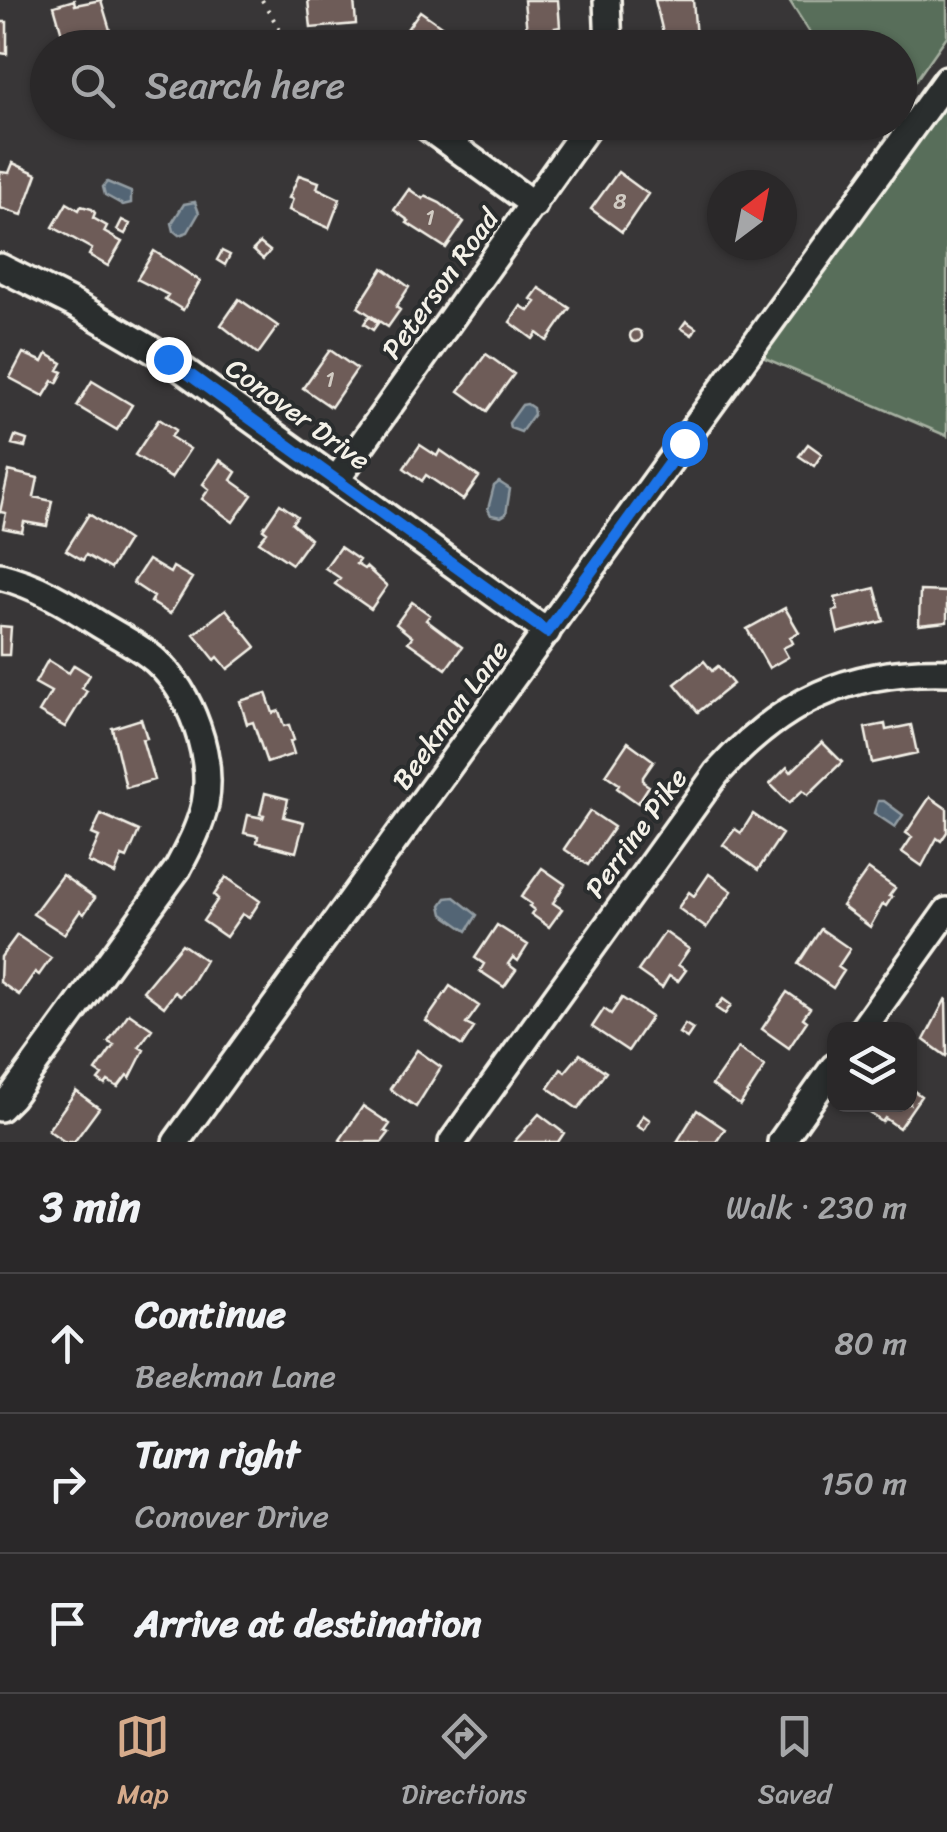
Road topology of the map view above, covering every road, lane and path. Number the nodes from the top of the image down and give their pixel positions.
1 (262, 0) edge
2 (607, 0) edge
3 (280, 30) edge
4 (608, 30) edge
5 (947, 79) edge
6 (917, 120) edge
7 (445, 140) edge
8 (578, 140) edge
9 (903, 140) edge
10 (534, 204) junction
11 (0, 266) edge
12 (337, 479) junction
13 (0, 576) edge
14 (547, 632) junction
15 (947, 672) edge
16 (947, 911) edge
17 (868, 1022) edge
18 (827, 1077) edge
19 (0, 1108) edge
20 (176, 1142) edge
21 (452, 1142) edge
22 (780, 1142) edge

1 - 3 path
2 - 4 street
5 - 6 street, Beekman Lane
7 - 10 street
8 - 10 street, Peterson Road
9 - 14 street, Beekman Lane
10 - 12 street, Peterson Road
11 - 12 street, Conover Drive
12 - 14 street, Conover Drive
13 - 19 street
14 - 20 street, Beekman Lane
15 - 21 street, Perrine Pike
16 - 17 street
18 - 22 street

